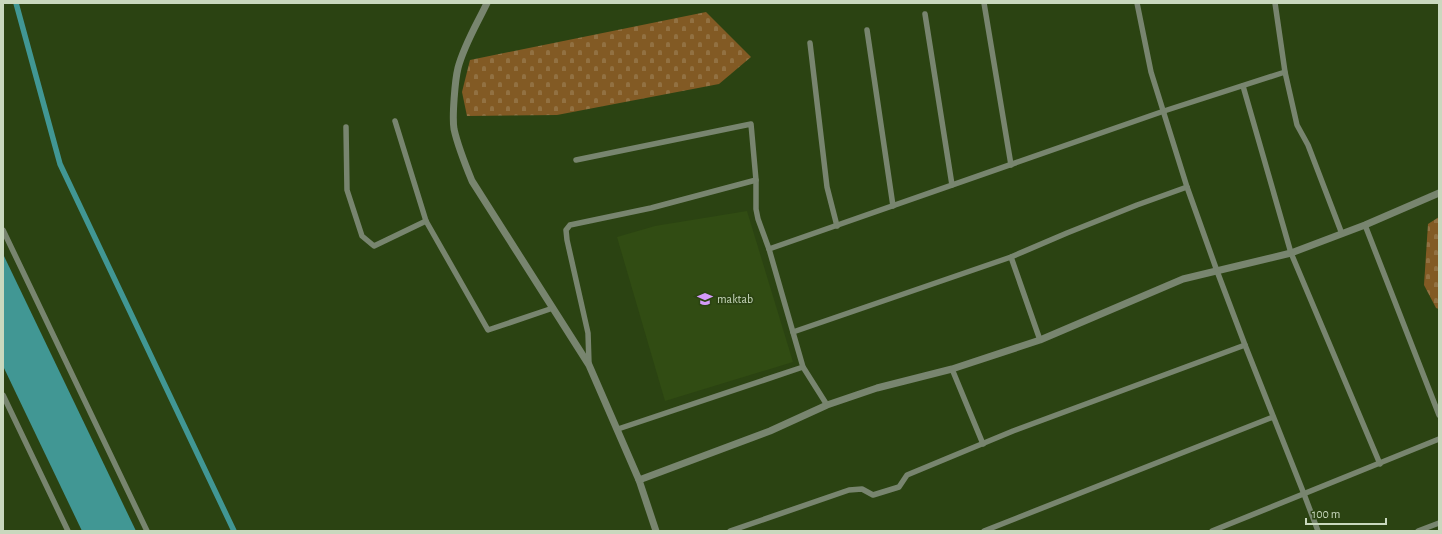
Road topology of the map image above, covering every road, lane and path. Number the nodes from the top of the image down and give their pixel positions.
1 (487, 3) edge
2 (984, 3) edge
3 (1137, 3) edge
4 (1275, 3) edge
5 (925, 14) dead end
6 (867, 30) dead end
7 (810, 43) dead end
8 (1285, 72) junction
9 (1243, 86) junction
10 (1164, 111) junction
11 (395, 121) dead end
12 (346, 128) dead end
13 (576, 160) dead end
14 (1011, 165) junction
15 (756, 180) junction
16 (952, 185) junction
17 (1187, 187) junction
18 (1439, 193) edge
19 (893, 206) junction
20 (426, 221) junction
21 (1365, 225) junction
22 (837, 226) junction
23 (3, 230) edge
24 (1342, 234) junction
25 (769, 249) junction
26 (1290, 253) junction
27 (1011, 257) junction
28 (1217, 272) junction
29 (553, 308) junction
30 (793, 332) junction
31 (1040, 340) junction
32 (1245, 345) junction
33 (589, 364) junction
34 (803, 367) junction
35 (952, 370) junction
36 (3, 395) edge
37 (827, 405) junction
38 (1439, 415) edge
39 (1273, 418) junction
40 (618, 429) junction
41 (1439, 439) edge
42 (983, 444) junction
43 (1380, 464) junction
44 (639, 480) junction
45 (1304, 494) junction
46 (1439, 523) edge
47 (68, 531) edge
48 (146, 531) edge
49 (656, 531) edge
50 (730, 531) edge
51 (984, 531) edge
52 (1212, 531) edge
53 (1318, 531) edge
54 (1418, 531) edge

1 - 29 street
2 - 14 street
3 - 10 street
4 - 8 street
5 - 16 street
6 - 19 street
7 - 22 street
8 - 9 street
8 - 24 street
9 - 10 street
9 - 26 street
10 - 14 street
10 - 17 street
11 - 20 street
12 - 20 street
13 - 15 street
14 - 16 street
15 - 25 street
15 - 33 street
16 - 19 street
17 - 27 street
17 - 28 street
18 - 21 street
19 - 22 street
20 - 29 street
21 - 24 street
21 - 38 street
22 - 25 street
23 - 48 street
24 - 26 street
25 - 30 street
26 - 28 street
26 - 43 street
27 - 30 street
27 - 31 street
28 - 31 street
28 - 32 street
29 - 33 street
30 - 34 street
31 - 35 street
32 - 39 street
32 - 42 street
33 - 40 street
34 - 37 street
34 - 40 street
35 - 37 street
35 - 42 street
36 - 47 street
37 - 44 street
39 - 45 street
39 - 51 street
40 - 44 street
41 - 43 street
42 - 50 street
43 - 45 street
44 - 49 street
45 - 52 street
45 - 53 street
46 - 54 street

